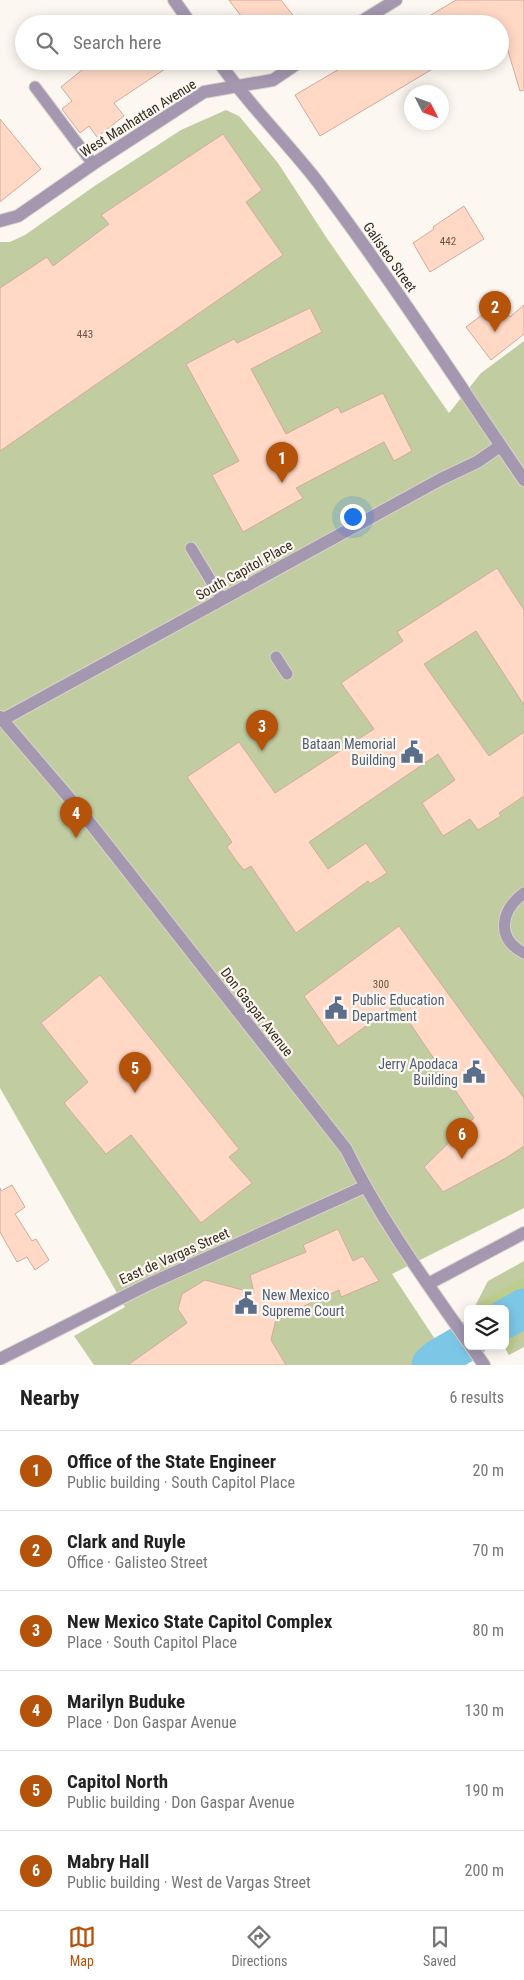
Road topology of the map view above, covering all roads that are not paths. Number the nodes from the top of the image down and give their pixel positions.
1 (174, 0) edge
2 (396, 0) edge
3 (185, 15) edge
4 (372, 15) edge
5 (224, 70) edge
6 (288, 70) edge
7 (235, 86) junction
8 (35, 87) dead end
9 (92, 164) junction
10 (0, 221) edge
11 (500, 446) junction
12 (524, 480) edge
13 (191, 548) dead end
14 (222, 599) junction
15 (276, 656) dead end
16 (287, 674) dead end
17 (1, 719) edge
18 (524, 893) edge
19 (524, 953) edge
20 (364, 1187) junction
21 (524, 1233) edge
22 (428, 1284) junction
23 (464, 1336) edge
24 (474, 1350) edge
25 (0, 1360) edge
26 (484, 1365) edge

1 - 3 street
2 - 4 street
5 - 7 street, Galisteo Street
6 - 7 street, West Manhattan Avenue
7 - 9 street, West Manhattan Avenue
7 - 11 street, Galisteo Street
8 - 9 lane
9 - 10 street, West Manhattan Avenue
11 - 12 street, Galisteo Street
11 - 14 street, South Capitol Place
13 - 14 lane
14 - 17 street, South Capitol Place
15 - 16 lane
17 - 20 street, Don Gaspar Avenue
18 - 19 lane
20 - 22 street, Don Gaspar Avenue
20 - 25 street, East de Vargas Street
21 - 22 street
22 - 23 street, Don Gaspar Avenue
24 - 26 street

